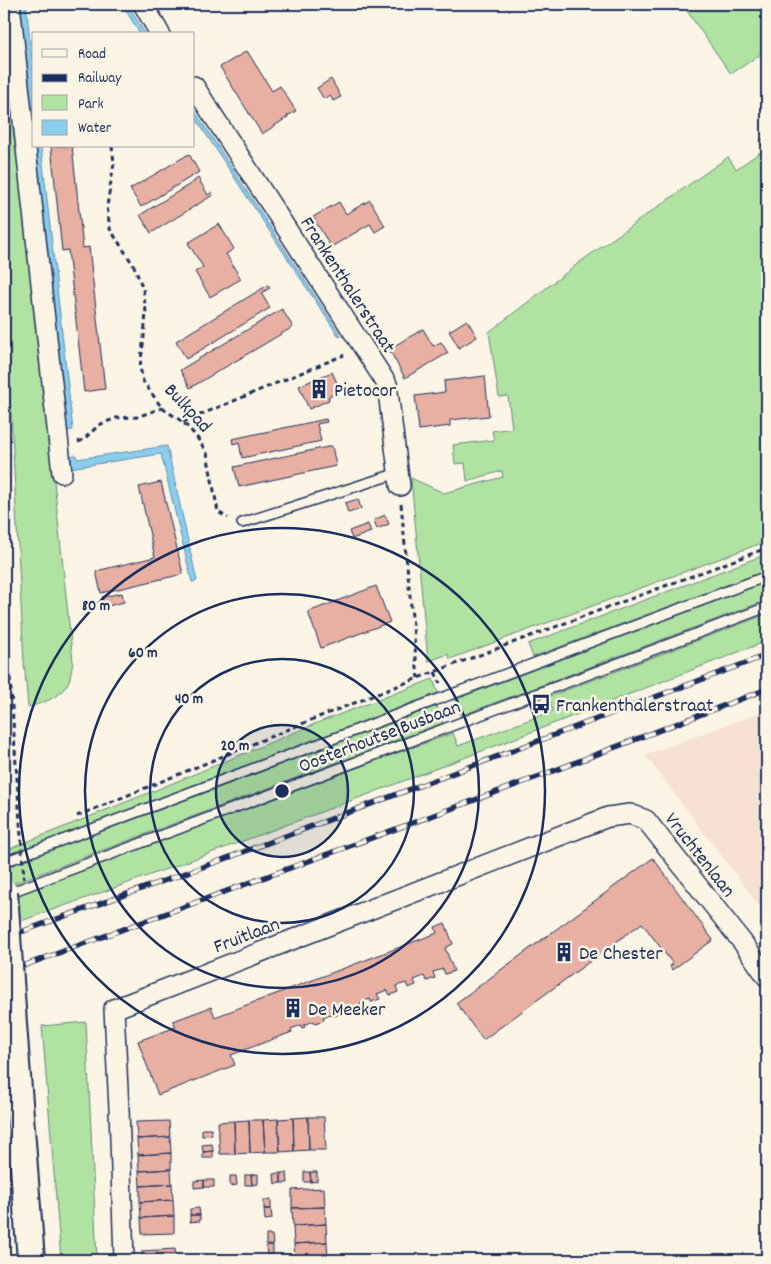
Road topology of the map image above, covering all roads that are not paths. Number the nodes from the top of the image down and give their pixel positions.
1 (10, 4) edge
2 (143, 4) edge
3 (159, 32) edge
4 (195, 88) edge
5 (62, 473) dead end
6 (399, 479) joint
7 (242, 523) road end
8 (767, 576) edge
9 (767, 607) edge
10 (630, 814) joint
11 (4, 862) edge
12 (11, 891) edge
13 (767, 976) edge
14 (31, 1260) edge
15 (124, 1260) edge

1 - 5 street
2 - 3 street
4 - 6 street, Frankenthalerstraat
6 - 7 lane
8 - 11 lane, Oosterhoutse Busbaan
9 - 12 lane, Oosterhoutse Busbaan
10 - 13 street, Vruchtenlaan
10 - 15 street, Fruitlaan
12 - 14 street, bridge

